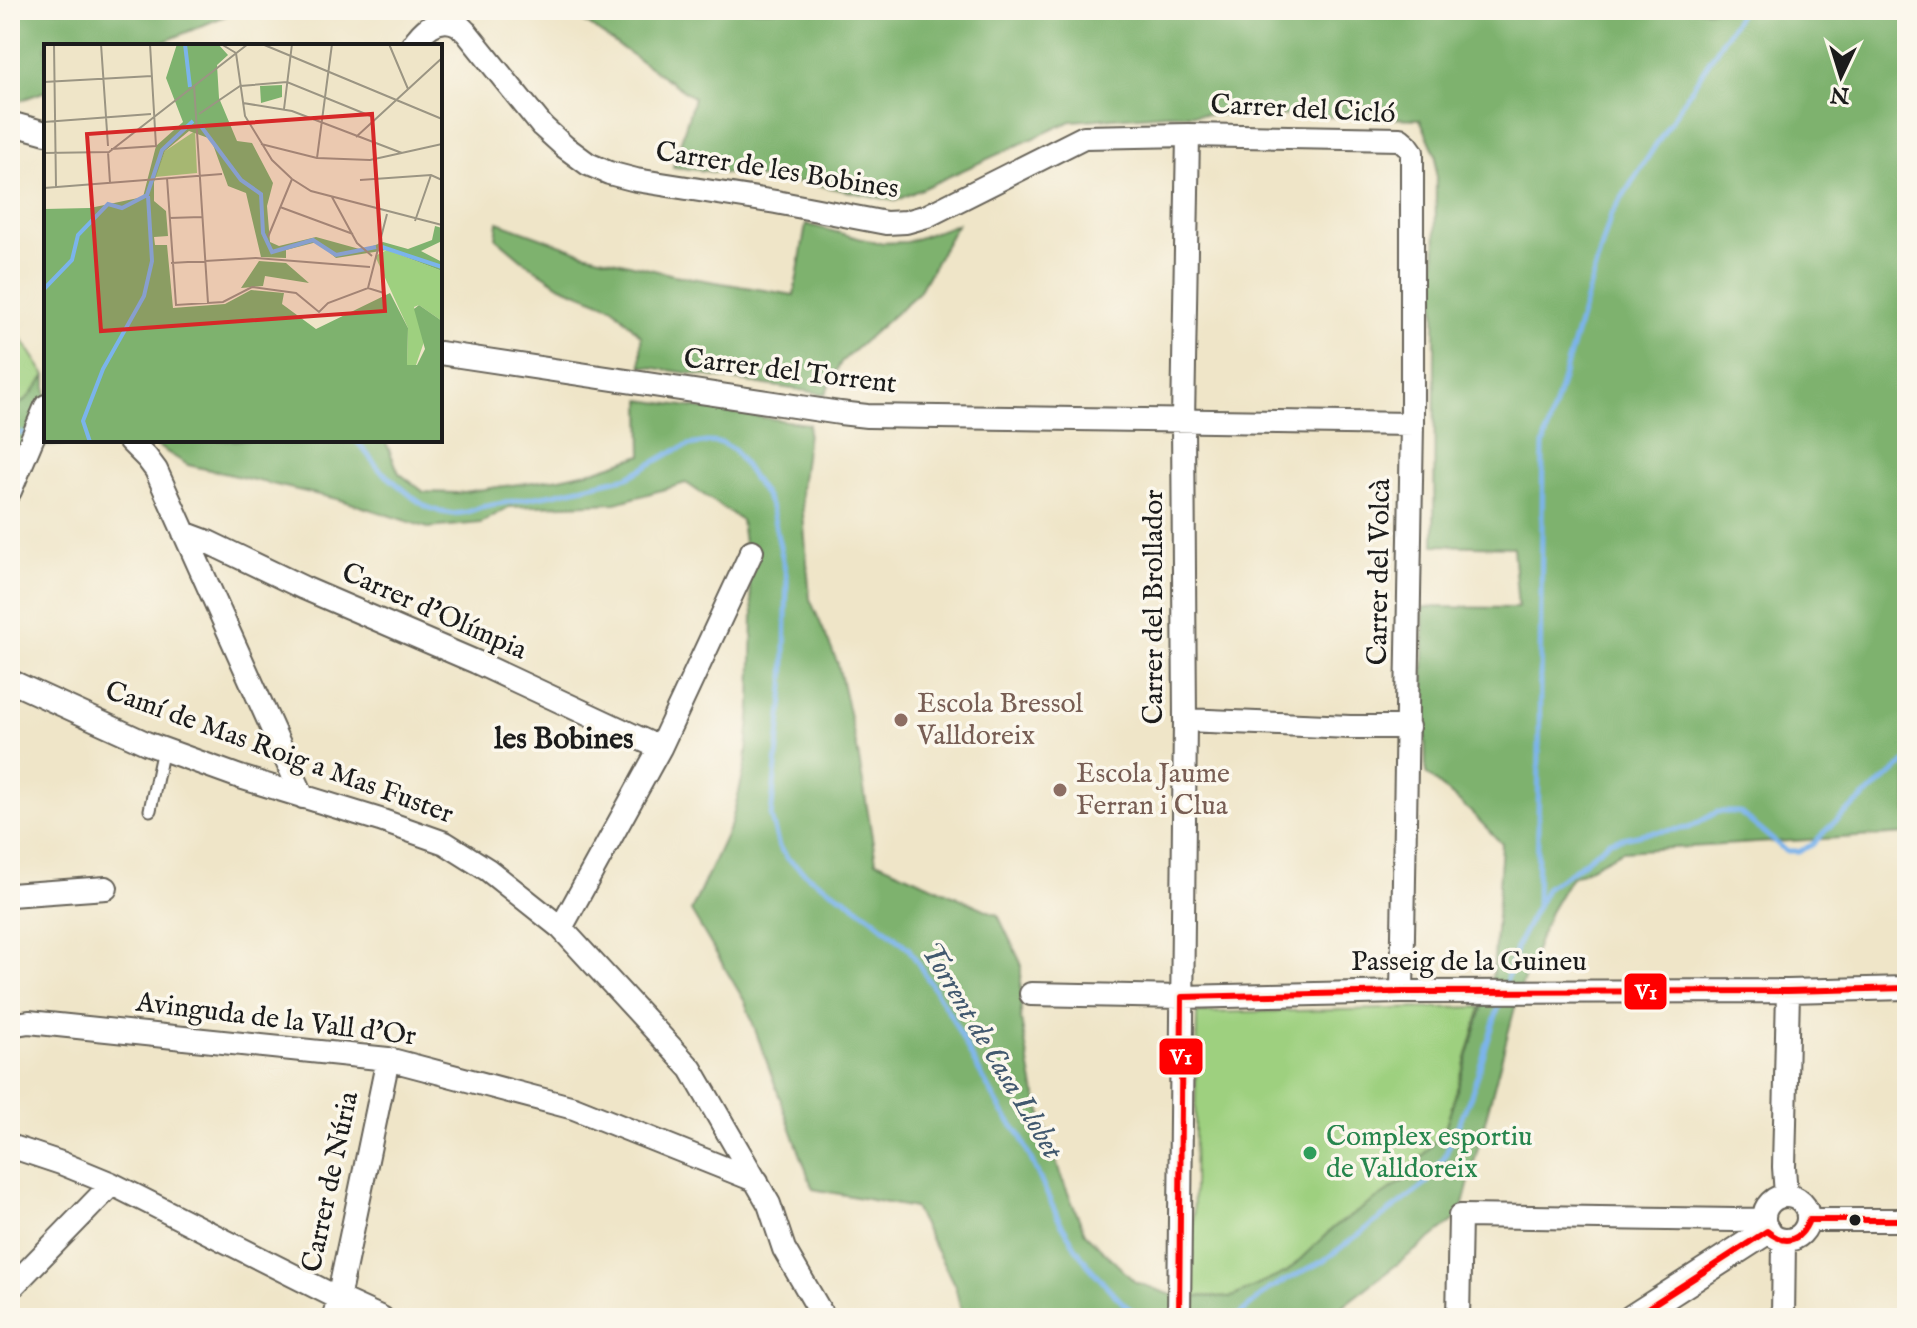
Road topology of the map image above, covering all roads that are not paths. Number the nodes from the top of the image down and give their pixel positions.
1 (414, 44) edge
2 (10, 123) edge
3 (44, 132) edge
4 (1188, 135) junction
5 (1412, 152) joint
6 (442, 353) edge
7 (1183, 421) junction
8 (1412, 424) junction
9 (38, 425) edge
10 (131, 442) edge
11 (10, 491) edge
12 (184, 533) junction
13 (752, 551) dead end
14 (10, 681) edge
15 (1185, 720) junction
16 (1408, 727) junction
17 (660, 748) junction
18 (163, 749) junction
19 (303, 797) junction
20 (150, 810) dead end
21 (106, 888) dead end
22 (10, 895) edge
23 (561, 928) junction
24 (1907, 988) edge
25 (1788, 991) junction
26 (1402, 992) junction
27 (1031, 994) dead end
28 (1182, 997) junction
29 (10, 1025) edge
30 (388, 1059) junction
31 (10, 1146) edge
32 (757, 1181) junction
33 (112, 1184) junction
34 (1786, 1195) junction
35 (1809, 1220) junction
36 (1907, 1220) edge
37 (1772, 1230) junction
38 (10, 1289) edge
39 (336, 1308) edge
40 (382, 1318) edge
41 (824, 1318) edge
42 (1179, 1318) edge
43 (1458, 1318) edge
44 (1632, 1318) edge
45 (1783, 1318) edge

1 - 4 street, Carrer de les Bobines
2 - 3 street
4 - 5 street, Carrer del Cicló
4 - 7 street, Carrer del Brollador
5 - 8 street, Carrer del Volcà
6 - 7 street, Carrer del Torrent
7 - 8 street, Carrer del Torrent
7 - 15 street, Carrer del Brollador
8 - 16 street, Carrer del Volcà
9 - 11 street
10 - 12 street
12 - 17 street, Carrer d'Olímpia
12 - 19 street
13 - 17 street
14 - 18 street, Camí de Mas Roig a Mas Fuster
15 - 16 street
15 - 28 street, Carrer del Brollador
16 - 26 street, Carrer del Volcà
17 - 23 street
18 - 19 street, Camí de Mas Roig a Mas Fuster
18 - 20 lane
19 - 23 street, Camí de Mas Roig a Mas Fuster
21 - 22 street
23 - 32 street, Camí de Mas Roig a Mas Fuster
24 - 25 street, Passeig de la Guineu
25 - 26 street, Passeig de la Guineu
25 - 34 street
26 - 28 street, Passeig de la Guineu
27 - 28 street, Passeig de la Guineu
28 - 42 street, Carrer del Brollador
29 - 30 street, Avinguda de la Vall d'Or
30 - 32 street, Avinguda de la Vall d'Or
30 - 39 street, Carrer de Núria
31 - 33 street
32 - 41 street, Camí de Mas Roig a Mas Fuster
33 - 38 street
33 - 39 street
34 - 35 street
34 - 37 street
35 - 36 street
35 - 37 street
37 - 43 street
37 - 44 street
37 - 45 street
39 - 40 street

